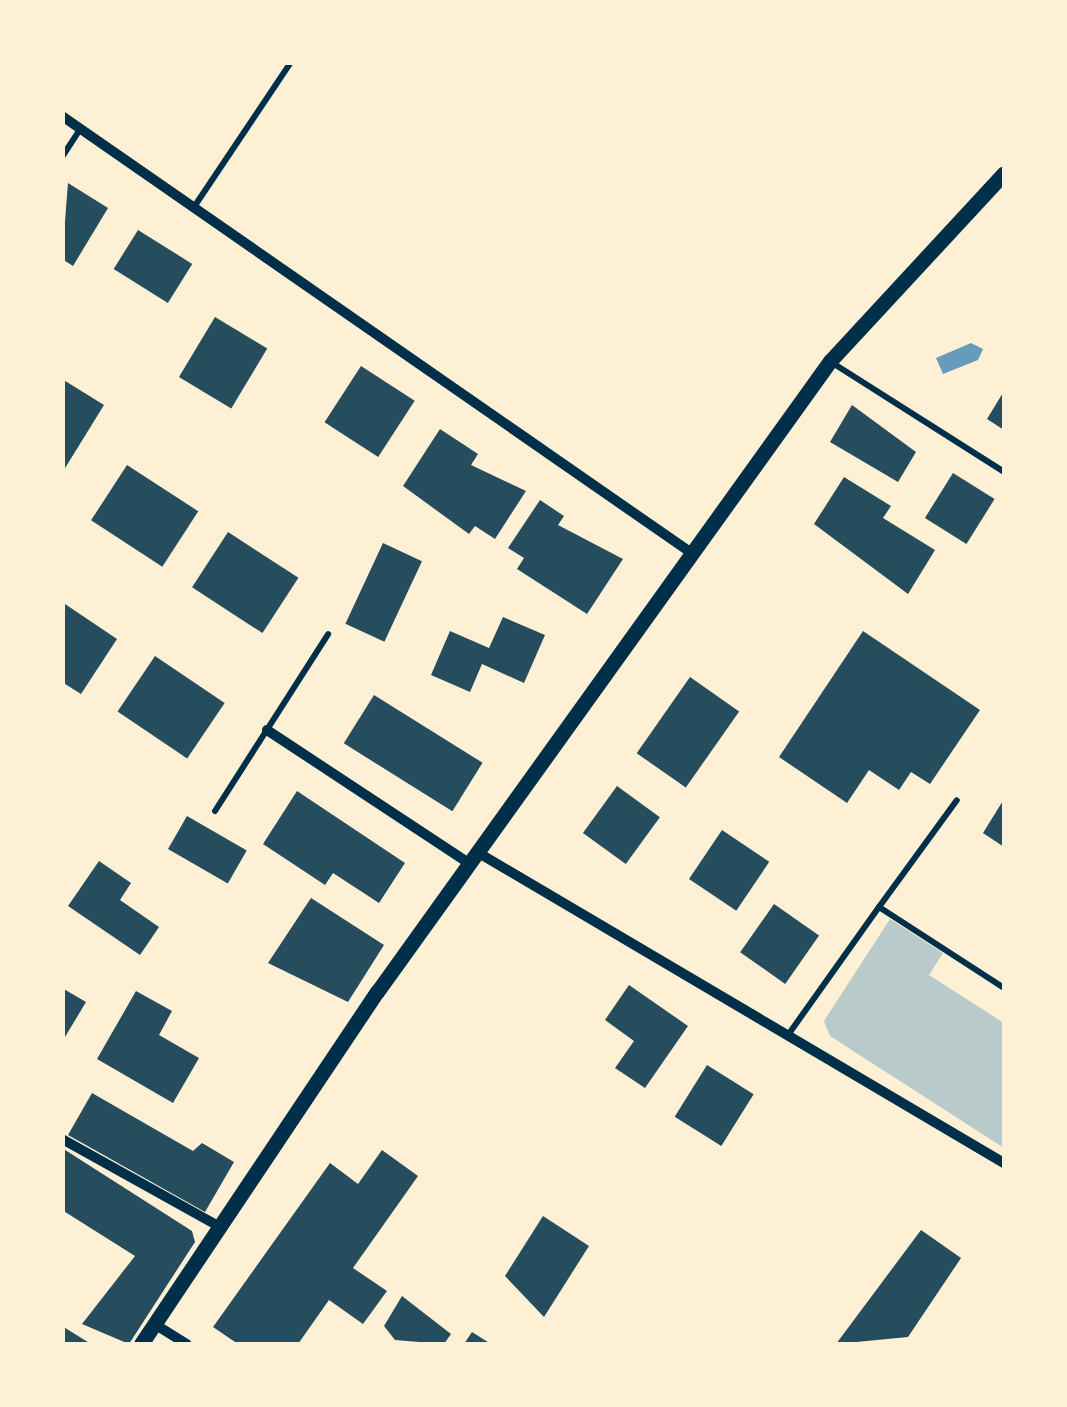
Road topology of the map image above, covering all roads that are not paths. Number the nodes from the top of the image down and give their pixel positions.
1 (291, 62) edge
2 (62, 116) edge
3 (81, 128) junction
4 (62, 157) edge
5 (1003, 175) edge
6 (196, 204) junction
7 (830, 361) junction
8 (1004, 472) edge
9 (693, 554) junction
10 (328, 634) dead end
11 (267, 730) junction
12 (957, 800) dead end
13 (215, 811) dead end
14 (473, 858) junction
15 (879, 907) junction
16 (1004, 988) edge
17 (788, 1035) junction
18 (62, 1139) edge
19 (1004, 1164) edge
20 (222, 1228) junction
21 (156, 1325) junction
22 (142, 1344) edge
23 (186, 1344) edge

1 - 6 lane
2 - 3 street
3 - 4 lane
3 - 6 street
5 - 7 street
6 - 9 street
7 - 8 lane
7 - 9 street
9 - 14 street
10 - 11 lane
11 - 13 lane
11 - 14 street
12 - 15 lane
14 - 17 street
14 - 20 street
15 - 16 lane
15 - 17 lane
17 - 19 street
18 - 20 street
20 - 21 street
21 - 22 street
21 - 23 street

